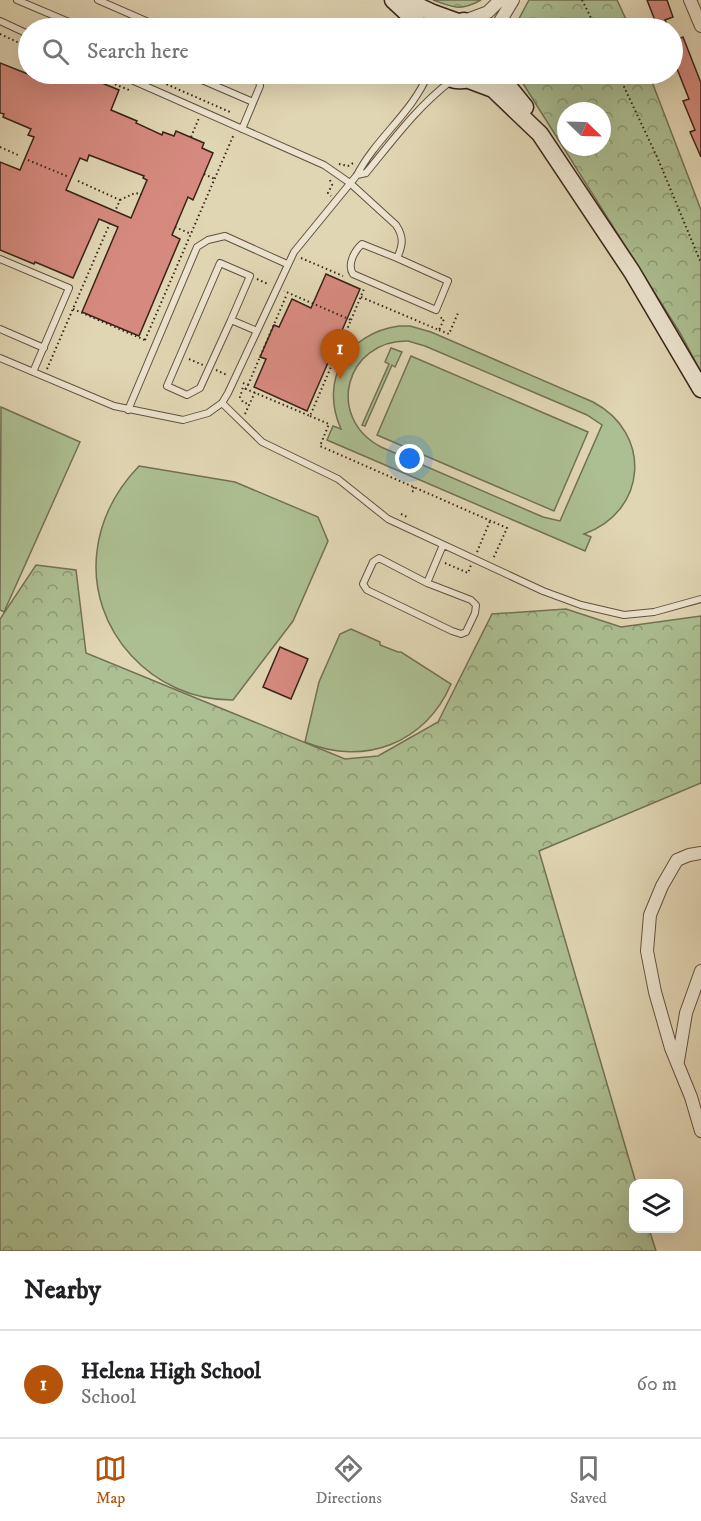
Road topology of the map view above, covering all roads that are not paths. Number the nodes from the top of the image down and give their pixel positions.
1 (17, 0) edge
2 (98, 0) edge
3 (393, 0) edge
4 (405, 0) edge
5 (500, 0) edge
6 (513, 0) edge
7 (690, 0) edge
8 (59, 18) edge
9 (139, 18) edge
10 (412, 18) edge
11 (443, 18) edge
12 (472, 18) edge
13 (502, 18) edge
14 (0, 21) edge
15 (701, 26) edge
16 (18, 29) edge
17 (141, 84) edge
18 (211, 84) edge
19 (260, 84) edge
20 (424, 84) joint
21 (450, 84) edge
22 (480, 84) edge
23 (506, 84) edge
24 (434, 94) junction
25 (253, 102) junction
26 (242, 129) junction
27 (540, 134) junction
28 (357, 175) junction
29 (350, 183) junction
30 (397, 258) junction
31 (0, 259) edge
32 (287, 264) junction
33 (231, 320) junction
34 (0, 329) edge
35 (257, 331) junction
36 (44, 348) junction
37 (0, 358) edge
38 (33, 372) junction
39 (701, 389) edge
40 (222, 403) junction
41 (128, 410) junction
42 (443, 545) junction
43 (427, 583) junction
44 (701, 599) edge
45 (701, 854) edge
46 (701, 971) edge
47 (678, 1062) junction
48 (696, 1094) edge
49 (701, 1131) edge

1 - 8 lane
2 - 9 lane
3 - 10 street
4 - 11 street
5 - 12 street
6 - 13 street
7 - 15 street
14 - 16 lane
17 - 26 lane
18 - 25 lane
19 - 25 lane
20 - 24 lane
20 - 28 lane
21 - 24 lane
22 - 27 street
23 - 27 street
24 - 28 lane
25 - 26 lane
26 - 29 lane
27 - 39 street
28 - 29 lane
29 - 30 lane
29 - 32 lane
30 - 30 lane
31 - 36 lane
32 - 35 lane
32 - 41 lane
33 - 33 lane
33 - 35 lane
34 - 36 lane
35 - 40 lane
36 - 38 lane
37 - 38 lane
38 - 41 lane
40 - 41 lane
40 - 42 lane
42 - 43 lane
42 - 44 lane
43 - 43 lane
45 - 47 street
46 - 47 street
47 - 48 street
48 - 49 street

